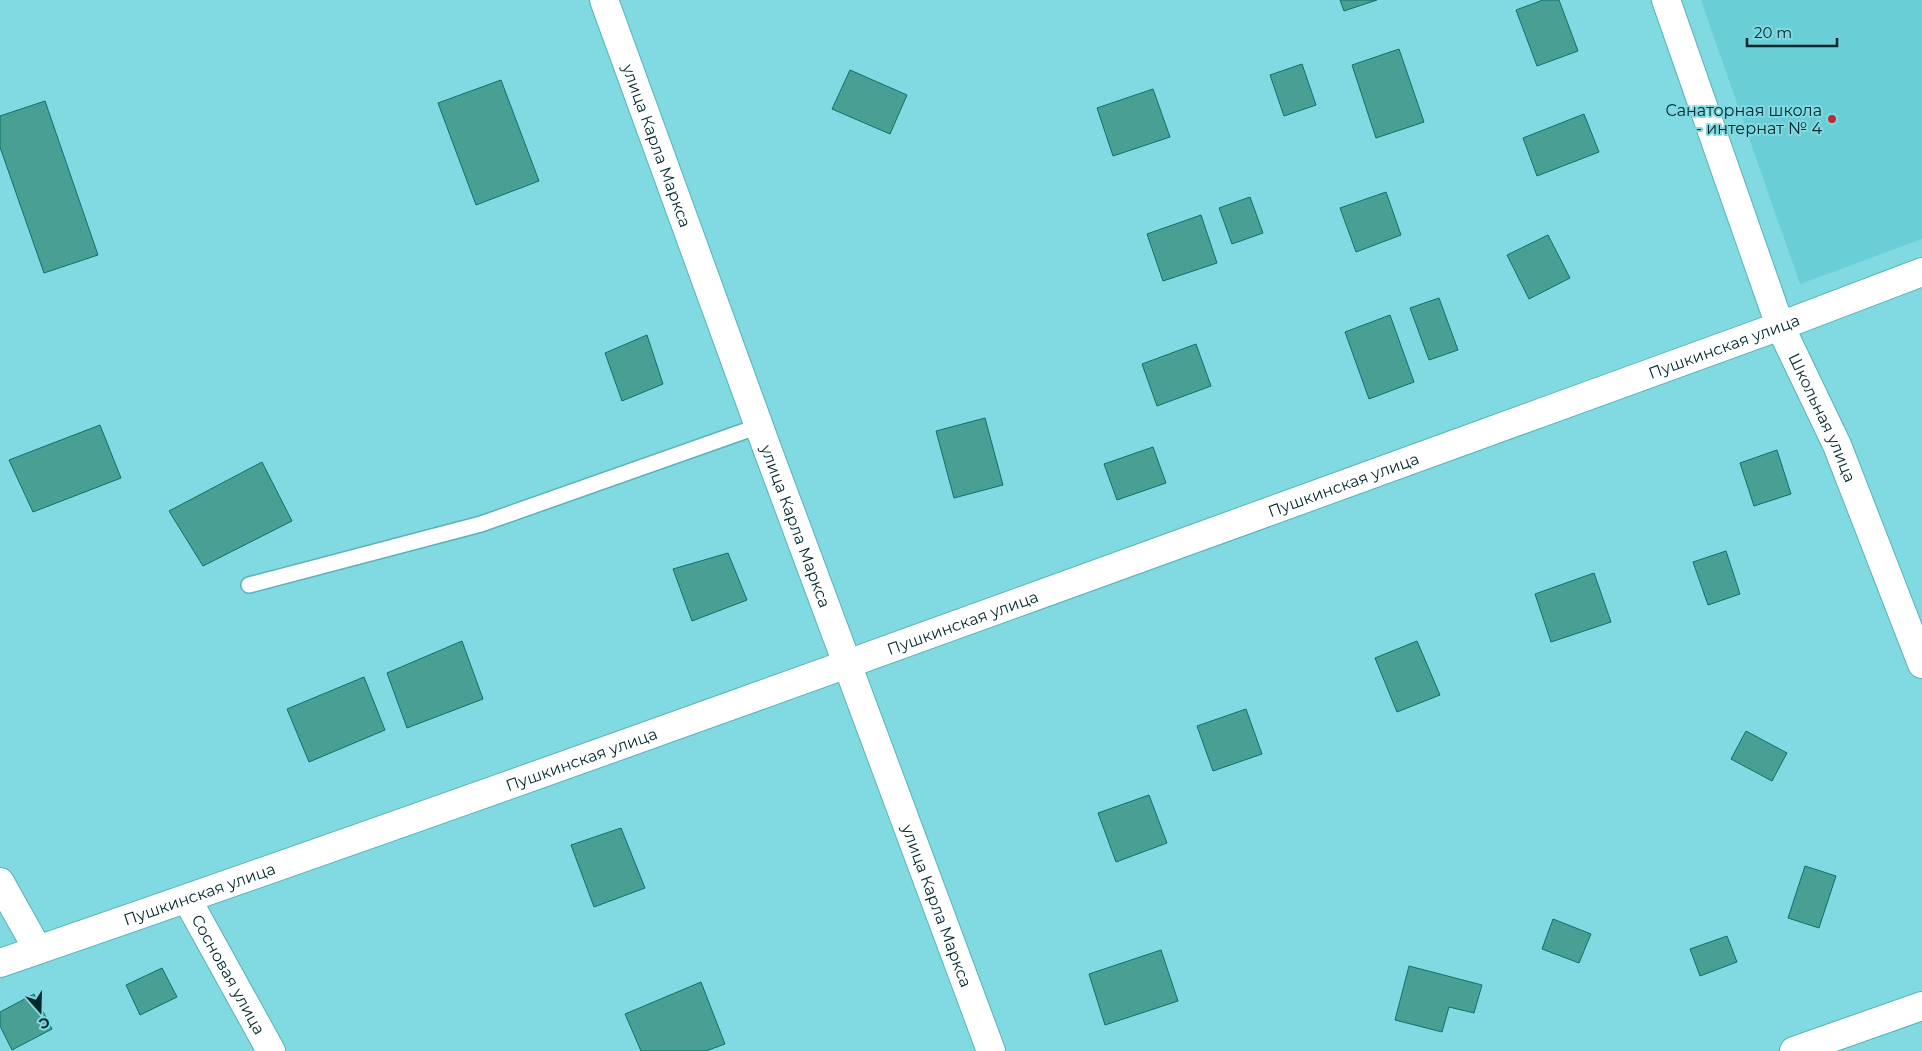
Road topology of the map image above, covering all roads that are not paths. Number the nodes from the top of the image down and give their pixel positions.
1 (604, 0) edge
2 (1666, 0) edge
3 (1922, 272) edge
4 (1780, 326) junction
5 (759, 426) junction
6 (249, 585) dead end
7 (848, 664) junction
8 (1922, 664) edge
9 (0, 882) edge
10 (187, 899) junction
11 (38, 950) junction
12 (0, 963) edge
13 (1922, 1006) edge
14 (271, 1051) edge
15 (991, 1051) edge
16 (1794, 1051) edge

1 - 5 street, улица Карла Маркса
2 - 4 street, Школьная улица
3 - 4 street, Пушкинская улица
4 - 7 street, Пушкинская улица
4 - 8 street, Школьная улица
5 - 6 lane
5 - 7 street, улица Карла Маркса
7 - 10 street, Пушкинская улица
7 - 15 street, улица Карла Маркса
9 - 11 street
10 - 11 street, Пушкинская улица
10 - 14 street, Сосновая улица
11 - 12 street, Пушкинская улица
13 - 16 street

